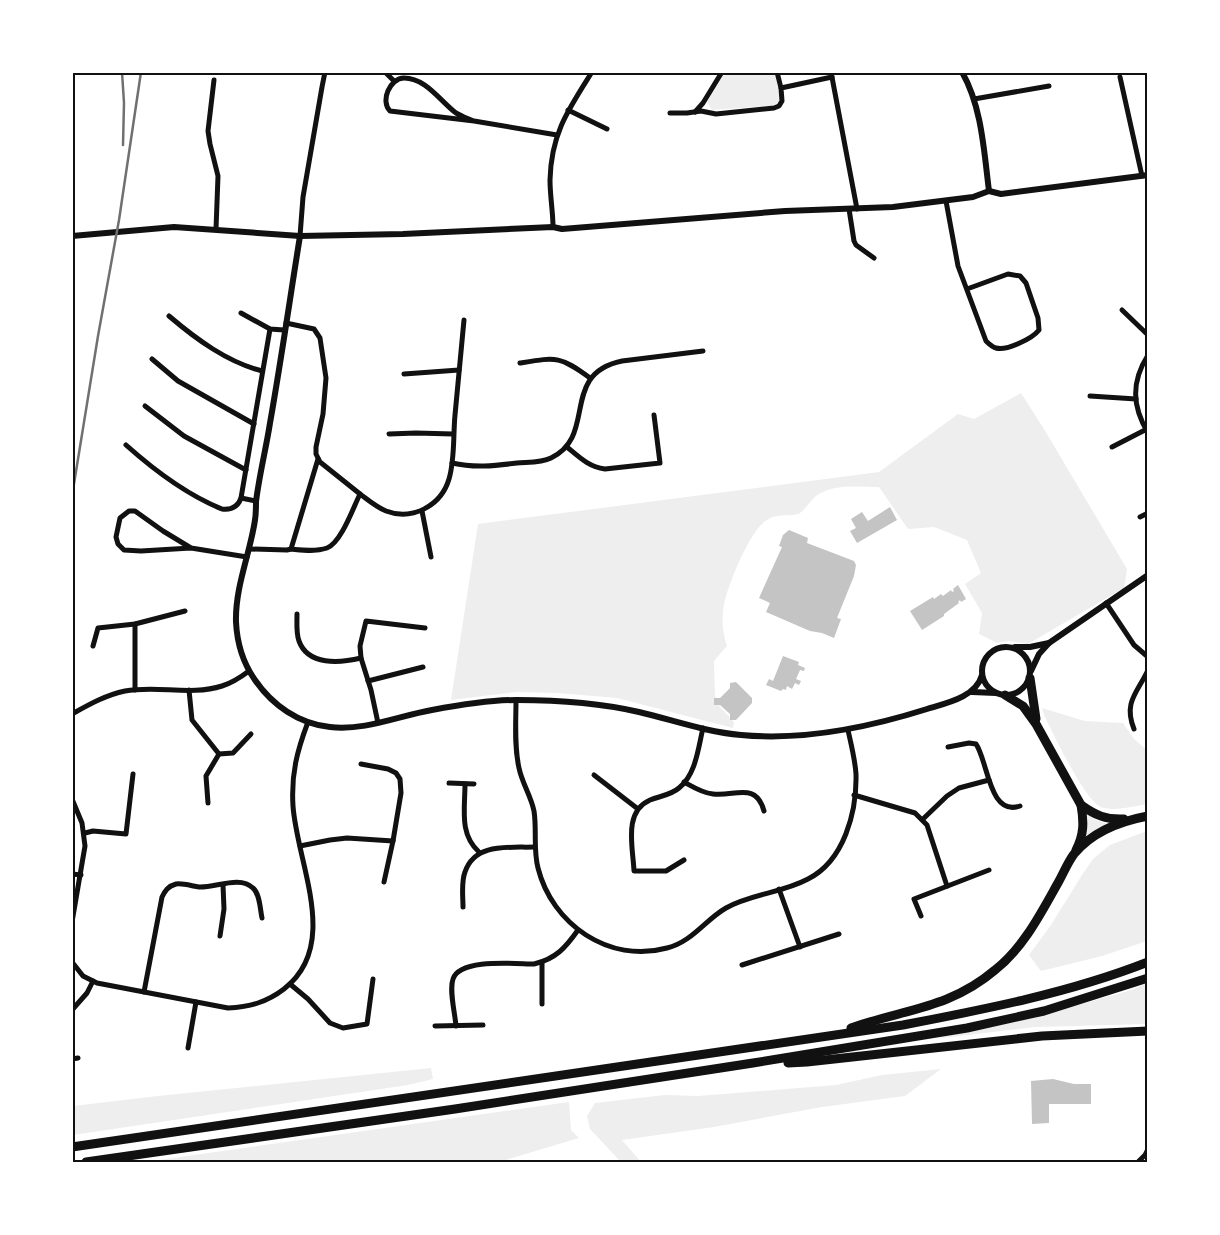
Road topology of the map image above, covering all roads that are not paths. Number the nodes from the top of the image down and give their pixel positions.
1 (325, 72) edge
2 (385, 72) edge
3 (592, 72) edge
4 (722, 72) edge
5 (777, 72) edge
6 (962, 72) edge
7 (832, 75) edge
8 (1120, 78) dead end
9 (214, 80) dead end
10 (394, 82) junction
11 (1049, 86) dead end
12 (781, 88) junction
13 (974, 99) junction
14 (568, 110) junction
15 (694, 112) junction
16 (670, 113) dead end
17 (474, 121) junction
18 (607, 130) dead end
19 (557, 135) junction
20 (1145, 175) edge
21 (989, 191) junction
22 (946, 200) junction
23 (849, 209) junction
24 (857, 209) junction
25 (553, 227) junction
26 (216, 229) junction
27 (72, 236) edge
28 (300, 236) junction
29 (874, 258) dead end
30 (967, 290) junction
31 (1122, 310) dead end
32 (241, 313) dead end
33 (169, 316) dead end
34 (464, 320) dead end
35 (286, 323) junction
36 (270, 329) junction
37 (284, 330) junction
38 (1148, 335) edge
39 (703, 351) dead end
40 (1148, 355) edge
41 (152, 359) dead end
42 (520, 363) dead end
43 (459, 370) junction
44 (262, 371) junction
45 (404, 374) dead end
46 (590, 378) junction
47 (1090, 396) dead end
48 (1136, 399) junction
49 (145, 406) dead end
50 (654, 415) dead end
51 (254, 424) junction
52 (1146, 432) edge
53 (389, 434) dead end
54 (453, 434) junction
55 (126, 445) dead end
56 (567, 447) junction
57 (1112, 447) dead end
58 (318, 459) junction
59 (452, 463) junction
60 (246, 470) junction
61 (360, 494) junction
62 (241, 500) junction
63 (256, 501) junction
64 (422, 511) junction
65 (1148, 513) edge
66 (1140, 517) dead end
67 (191, 548) junction
68 (250, 549) junction
69 (291, 549) junction
70 (246, 557) junction
71 (431, 557) dead end
72 (1148, 575) edge
73 (1106, 603) junction
74 (185, 612) dead end
75 (297, 614) dead end
76 (135, 624) junction
77 (425, 628) dead end
78 (1049, 643) junction
79 (93, 646) dead end
80 (1012, 647) junction
81 (1148, 657) edge
82 (361, 658) junction
83 (423, 667) dead end
84 (1148, 670) edge
85 (249, 671) junction
86 (1030, 675) junction
87 (982, 676) junction
88 (368, 681) junction
89 (135, 690) junction
90 (189, 690) junction
91 (972, 692) junction
92 (1001, 694) junction
93 (516, 700) junction
94 (72, 714) edge
95 (308, 722) junction
96 (378, 723) junction
97 (1036, 724) junction
98 (703, 728) junction
99 (1134, 728) dead end
100 (848, 730) junction
101 (251, 734) dead end
102 (948, 747) dead end
103 (219, 754) junction
104 (360, 764) dead end
105 (133, 774) dead end
106 (594, 775) dead end
107 (989, 780) junction
108 (684, 782) junction
109 (449, 783) dead end
110 (464, 784) junction
111 (474, 784) dead end
112 (854, 795) junction
113 (72, 799) edge
114 (208, 803) dead end
115 (1080, 805) junction
116 (1020, 806) dead end
117 (638, 809) junction
118 (764, 812) dead end
119 (1148, 816) edge
120 (923, 819) junction
121 (1133, 819) junction
122 (84, 833) junction
123 (393, 841) junction
124 (300, 846) junction
125 (535, 847) junction
126 (479, 852) junction
127 (1074, 855) junction
128 (684, 860) dead end
129 (989, 870) dead end
130 (72, 874) edge
131 (81, 875) junction
132 (384, 882) dead end
133 (222, 885) junction
134 (947, 886) junction
135 (779, 889) junction
136 (463, 907) dead end
137 (921, 916) dead end
138 (262, 918) dead end
139 (72, 922) edge
140 (578, 930) junction
141 (839, 934) dead end
142 (220, 936) dead end
143 (800, 947) junction
144 (72, 962) edge
145 (542, 962) junction
146 (1148, 962) edge
147 (742, 965) dead end
148 (1148, 978) edge
149 (373, 979) dead end
150 (92, 981) junction
151 (290, 984) junction
152 (144, 992) junction
153 (196, 1002) junction
154 (542, 1004) dead end
155 (72, 1010) edge
156 (483, 1025) dead end
157 (435, 1026) dead end
158 (456, 1026) junction
159 (1148, 1031) edge
160 (832, 1035) junction
161 (188, 1048) dead end
162 (753, 1064) junction
163 (72, 1148) edge
164 (1148, 1149) edge
165 (1148, 1159) edge
166 (86, 1162) edge
167 (1138, 1162) edge

1 - 28 street
2 - 10 street
3 - 14 street
4 - 15 street
5 - 12 street
6 - 13 street
7 - 12 street
7 - 24 street
8 - 20 street
9 - 26 street
10 - 17 street
10 - 17 street
11 - 13 street
12 - 15 street
13 - 21 street
14 - 18 street
14 - 19 street
15 - 16 street
17 - 19 street
19 - 25 street
20 - 21 street
21 - 22 street
22 - 24 street
22 - 30 street
23 - 24 street
23 - 25 street
23 - 29 street
25 - 28 street
26 - 27 street
26 - 28 street
28 - 35 street
30 - 30 street
31 - 38 street
32 - 36 street
33 - 44 street
34 - 43 street
35 - 37 street
35 - 58 street
36 - 37 street
36 - 44 street
37 - 63 street
39 - 46 street
40 - 48 street
41 - 51 street
42 - 46 street
43 - 45 street
43 - 54 street
44 - 51 street
46 - 56 street
47 - 48 street
48 - 52 street
49 - 60 street
50 - 56 street
51 - 60 street
52 - 57 street
53 - 54 street
54 - 59 street
55 - 62 street
56 - 59 street
58 - 61 street
58 - 69 street
59 - 64 street
60 - 62 street
61 - 64 street
61 - 69 street
62 - 63 street
63 - 68 street
64 - 71 street
65 - 66 street
67 - 67 street
67 - 70 street
68 - 69 street
68 - 70 street
70 - 85 street
72 - 73 street
73 - 78 street
73 - 81 street
74 - 76 street
75 - 82 street
76 - 79 street
76 - 89 street
77 - 82 street
78 - 80 street
78 - 86 street
80 - 86 street
80 - 87 street
82 - 88 street
83 - 88 street
84 - 99 street
85 - 90 street
85 - 95 street
86 - 92 street
86 - 97 highway
87 - 91 street
87 - 92 street
88 - 96 street
89 - 90 street
89 - 94 street
90 - 103 street
91 - 92 street
91 - 100 street
92 - 97 highway
93 - 96 street
93 - 98 street
93 - 125 street
95 - 96 street
95 - 124 street
97 - 115 highway
98 - 100 street
98 - 108 street
100 - 112 street
101 - 103 street
102 - 107 street
103 - 114 street
104 - 123 street
105 - 122 street
106 - 117 street
107 - 116 street
107 - 120 street
108 - 117 street
108 - 118 street
109 - 110 street
110 - 111 street
110 - 126 street
112 - 120 street
112 - 135 street
113 - 122 street
115 - 121 highway
115 - 127 highway
117 - 128 street
119 - 121 highway
120 - 134 street
121 - 127 highway
122 - 131 street
123 - 124 street
123 - 132 street
124 - 151 street
125 - 126 street
125 - 140 street
126 - 136 street
127 - 160 highway
129 - 134 street
130 - 131 street
131 - 139 street
133 - 138 street
133 - 142 street
133 - 152 street
134 - 137 street
135 - 140 street
135 - 143 street
140 - 145 street
141 - 143 street
143 - 147 street
144 - 150 street
145 - 154 street
145 - 158 street
146 - 160 highway
148 - 162 highway
149 - 151 street
150 - 152 street
150 - 155 street
151 - 153 street
152 - 153 street
153 - 161 street
156 - 158 street
157 - 158 street
159 - 162 highway
160 - 163 highway
162 - 166 highway
164 - 165 street
164 - 167 street

